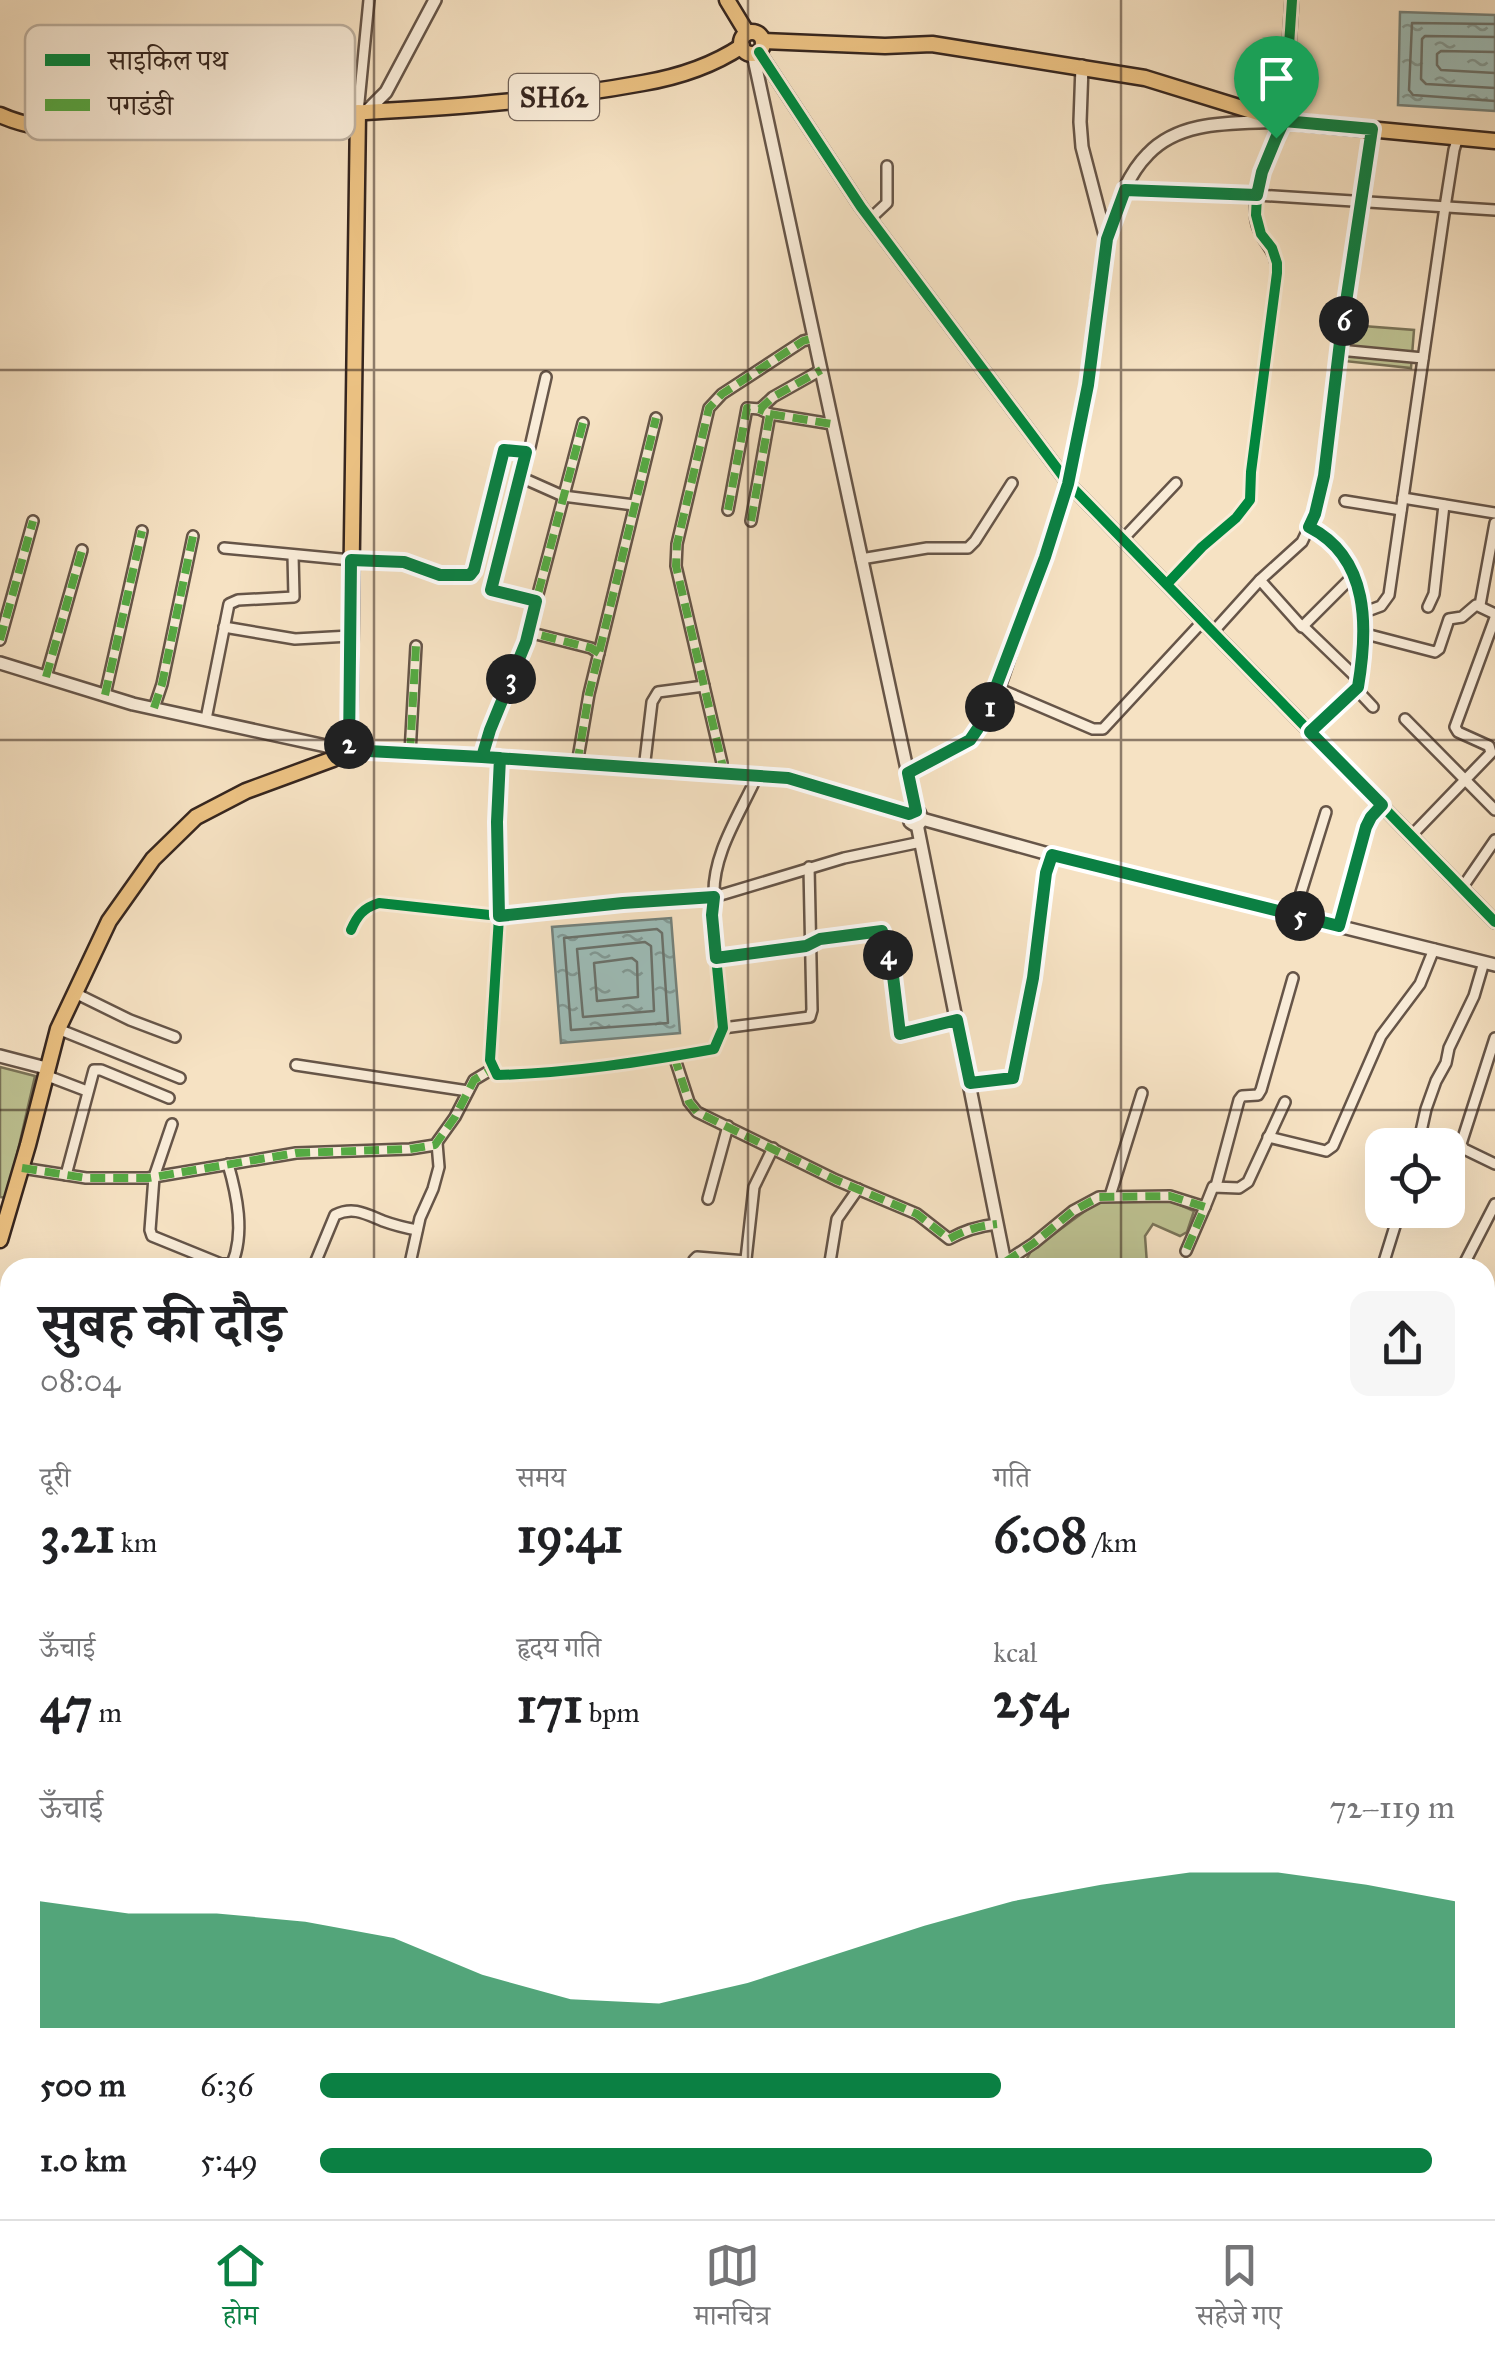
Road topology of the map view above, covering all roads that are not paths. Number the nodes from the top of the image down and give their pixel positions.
1 (369, 0) edge
2 (435, 0) edge
3 (727, 0) edge
4 (1292, 0) edge
5 (754, 43) junction
6 (1082, 66) junction
7 (363, 112) junction
8 (355, 113) edge
9 (0, 116) edge
10 (1284, 121) junction
11 (25, 126) edge
12 (1372, 129) junction
13 (1458, 137) junction
14 (1495, 140) edge
15 (887, 166) dead end
16 (1125, 190) junction
17 (1257, 195) junction
18 (1361, 202) junction
19 (1445, 206) junction
20 (1495, 210) edge
21 (870, 219) junction
22 (1107, 239) junction
23 (814, 338) junction
24 (1340, 350) junction
25 (1424, 358) junction
26 (821, 370) junction
27 (546, 377) dead end
28 (764, 411) junction
29 (656, 418) dead end
30 (584, 422) dead end
31 (832, 424) junction
32 (526, 452) junction
33 (526, 480) dead end
34 (1012, 483) dead end
35 (1176, 483) dead end
36 (1068, 484) junction
37 (563, 496) junction
38 (1403, 498) junction
39 (1345, 501) dead end
40 (634, 505) junction
41 (1444, 505) junction
42 (728, 510) dead end
43 (1401, 510) junction
44 (1492, 513) edge
45 (33, 521) dead end
46 (752, 521) dead end
47 (1495, 523) edge
48 (1309, 527) junction
49 (142, 530) dead end
50 (193, 536) dead end
51 (1123, 540) junction
52 (224, 548) dead end
53 (82, 550) dead end
54 (293, 555) junction
55 (351, 560) junction
56 (861, 560) junction
57 (1354, 575) junction
58 (1260, 580) junction
59 (1166, 584) junction
60 (536, 601) junction
61 (1480, 605) junction
62 (1428, 608) dead end
63 (1362, 613) junction
64 (1495, 616) edge
65 (1202, 621) junction
66 (224, 627) junction
67 (1304, 627) junction
68 (528, 632) junction
69 (1212, 632) junction
70 (1362, 634) junction
71 (350, 636) junction
72 (0, 640) edge
73 (416, 646) dead end
74 (599, 653) junction
75 (0, 662) edge
76 (46, 677) junction
77 (1358, 684) junction
78 (704, 686) junction
79 (998, 688) junction
80 (106, 695) junction
81 (1374, 707) dead end
82 (154, 708) junction
83 (1405, 719) dead end
84 (206, 720) junction
85 (1310, 732) junction
86 (349, 750) junction
87 (410, 754) junction
88 (482, 757) junction
89 (500, 758) junction
90 (577, 764) junction
91 (644, 769) junction
92 (908, 773) junction
93 (722, 774) junction
94 (757, 776) junction
95 (1466, 780) junction
96 (1382, 805) junction
97 (1495, 810) edge
98 (1326, 812) dead end
99 (916, 817) junction
100 (1412, 836) junction
101 (1495, 840) edge
102 (920, 842) junction
103 (1052, 855) junction
104 (809, 867) junction
105 (1462, 888) junction
106 (714, 897) junction
107 (1294, 915) junction
108 (499, 916) junction
109 (1495, 922) edge
110 (1339, 926) junction
111 (351, 930) dead end
112 (809, 945) junction
113 (1434, 949) junction
114 (716, 958) junction
115 (1490, 964) edge
116 (1293, 978) dead end
117 (75, 993) junction
118 (957, 1020) junction
119 (723, 1028) junction
120 (58, 1029) junction
121 (175, 1037) dead end
122 (1495, 1038) edge
123 (0, 1056) edge
124 (674, 1056) junction
125 (296, 1065) dead end
126 (494, 1068) junction
127 (46, 1072) junction
128 (180, 1078) dead end
129 (970, 1083) junction
130 (86, 1092) junction
131 (468, 1092) junction
132 (1142, 1094) dead end
133 (169, 1098) dead end
134 (1285, 1102) dead end
135 (172, 1124) dead end
136 (728, 1126) junction
137 (1422, 1128) edge
138 (1268, 1137) junction
139 (437, 1143) junction
140 (773, 1148) junction
141 (228, 1164) junction
142 (1495, 1164) edge
143 (22, 1168) junction
144 (66, 1175) junction
145 (154, 1178) junction
146 (1216, 1186) junction
147 (858, 1188) junction
148 (1110, 1196) junction
149 (708, 1199) dead end
150 (1495, 1204) edge
151 (1205, 1207) junction
152 (997, 1224) junction
153 (1394, 1228) edge
154 (417, 1230) junction
155 (0, 1240) edge
156 (1186, 1251) dead end
157 (206, 1258) edge
158 (235, 1258) edge
159 (317, 1258) edge
160 (411, 1258) edge
161 (746, 1258) edge
162 (830, 1258) edge
163 (1004, 1258) edge
164 (1013, 1258) edge
165 (1385, 1258) edge
166 (1467, 1258) edge

1 - 7 street
2 - 7 street
3 - 5 main road
4 - 10 street
5 - 6 main road
5 - 7 main road, SH62
5 - 21 street
5 - 23 street
6 - 10 main road
6 - 22 street
7 - 8 main road, SH62
7 - 55 main road
9 - 11 main road, SH62
10 - 12 main road
10 - 16 street
10 - 17 street
12 - 13 main road
12 - 18 street
13 - 14 main road
13 - 19 street
15 - 21 street
16 - 17 street
16 - 22 street
17 - 18 street
17 - 59 street
18 - 19 street
18 - 24 street
19 - 20 street
19 - 25 street
21 - 36 street
22 - 36 street
23 - 26 street
23 - 78 street
24 - 25 street
24 - 48 street
25 - 38 street
26 - 28 street
26 - 31 street
27 - 32 street
28 - 31 street
28 - 42 street
28 - 46 street
29 - 40 street
30 - 37 street
31 - 56 street
32 - 55 street
32 - 60 street
33 - 37 street
34 - 56 street
35 - 51 street
36 - 51 street
36 - 79 street
37 - 40 street
37 - 60 street
38 - 41 street
38 - 43 street
39 - 43 street
40 - 74 street
41 - 44 street
41 - 62 street
43 - 63 street
45 - 72 street
47 - 61 street
48 - 57 street
48 - 58 street
49 - 80 street
50 - 82 street
51 - 59 street
52 - 54 street
53 - 76 street
54 - 55 street
54 - 66 street
55 - 71 main road
56 - 92 street
57 - 63 street
57 - 67 street
58 - 67 street
58 - 69 street
59 - 65 street
60 - 68 street
61 - 64 street
61 - 70 street
63 - 70 street
64 - 95 street
65 - 69 street
65 - 79 street
66 - 71 street
66 - 84 street
67 - 77 street
68 - 74 street
68 - 88 street
69 - 85 street
70 - 77 street
71 - 86 main road
73 - 87 street
74 - 90 street
75 - 76 street
76 - 80 street
77 - 81 street
77 - 85 street
78 - 91 street
78 - 93 street
79 - 92 street
80 - 82 street
82 - 84 street
83 - 95 street
84 - 86 street
85 - 96 street
86 - 87 street
86 - 117 main road
87 - 88 street
88 - 89 street
89 - 90 street
89 - 108 street
90 - 91 street
91 - 93 street
92 - 99 street
93 - 94 street
94 - 99 street
94 - 106 street
95 - 97 street
95 - 100 street
96 - 100 street
96 - 110 street
98 - 107 street
99 - 102 street
99 - 103 street
100 - 105 street
101 - 105 street
102 - 104 street
102 - 118 street
103 - 107 street
103 - 129 street
104 - 106 street
104 - 112 street
105 - 109 street
106 - 108 street
106 - 114 street
107 - 110 street
108 - 111 street
108 - 126 street
110 - 113 street
112 - 114 street
112 - 118 street
112 - 119 street
113 - 115 street
113 - 138 street
114 - 119 street
115 - 137 street
116 - 146 street
117 - 120 main road
117 - 121 street
118 - 129 street
119 - 124 street
120 - 127 main road
120 - 128 street
122 - 142 street
123 - 127 street
124 - 126 street
124 - 136 street
125 - 131 street
126 - 131 street
127 - 130 street
127 - 143 main road
129 - 152 street
130 - 133 street
130 - 144 street
131 - 139 street
132 - 148 street
134 - 138 street
135 - 145 street
136 - 140 street
136 - 149 street
138 - 146 street
139 - 141 street
139 - 154 street
140 - 147 street
140 - 161 street
141 - 145 street
141 - 158 street
143 - 144 street
143 - 155 main road
144 - 145 street
145 - 157 street
146 - 151 street
147 - 152 street
147 - 162 street
148 - 151 street
148 - 164 street
150 - 166 street
151 - 156 street
152 - 163 street
153 - 165 street
154 - 159 street
154 - 160 street

